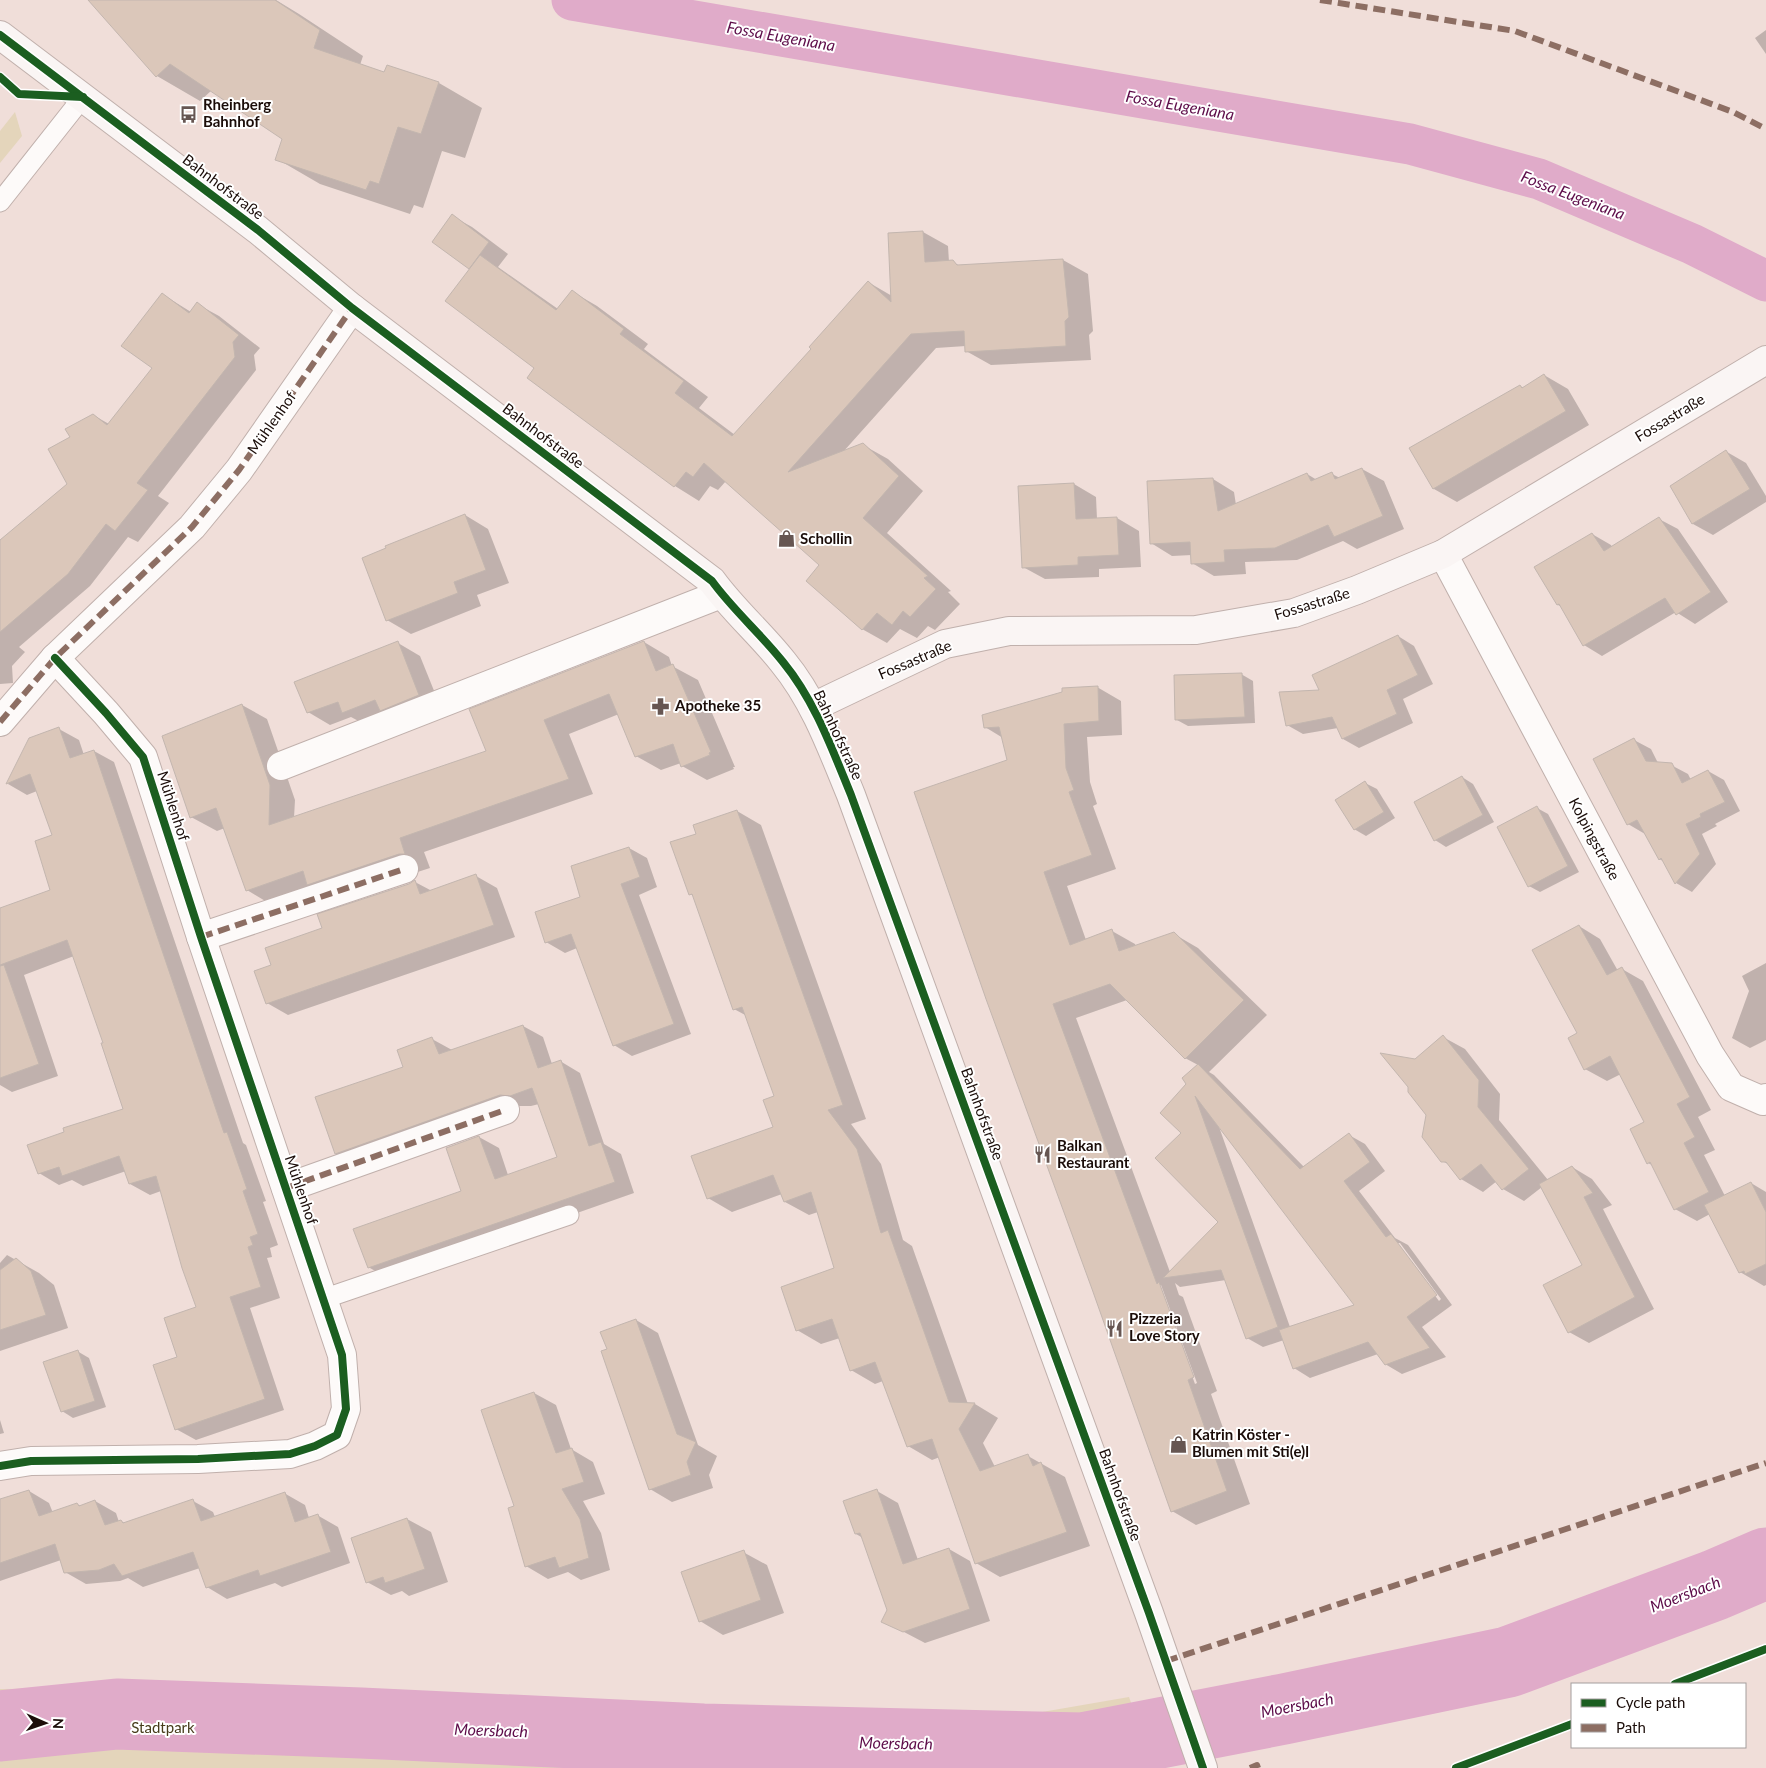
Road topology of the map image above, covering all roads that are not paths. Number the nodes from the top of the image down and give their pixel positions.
1 (0, 35) edge
2 (83, 97) junction
3 (0, 202) edge
4 (352, 308) junction
5 (1766, 360) edge
6 (1443, 554) junction
7 (721, 594) junction
8 (55, 658) junction
9 (813, 706) junction
10 (0, 722) edge
11 (281, 766) dead end
12 (404, 869) dead end
13 (201, 937) junction
14 (1766, 1098) edge
15 (504, 1110) dead end
16 (286, 1188) junction
17 (569, 1215) dead end
18 (323, 1299) junction
19 (0, 1466) edge
20 (1203, 1768) edge

1 - 2 street, Bahnhofstraße
2 - 3 lane
2 - 4 street, Bahnhofstraße
4 - 7 street, Bahnhofstraße
4 - 8 street, Mühlenhof
5 - 6 street, Fossastraße
6 - 9 street, Fossastraße
6 - 14 street, Kolpingstraße
7 - 9 street, Bahnhofstraße
7 - 11 street
8 - 10 street, Mühlenhof
8 - 13 street, Mühlenhof
9 - 20 street, Bahnhofstraße
12 - 13 street
13 - 16 street, Mühlenhof
15 - 16 street, Mühlenhof
16 - 18 street, Mühlenhof
17 - 18 lane
18 - 19 street, Mühlenhof

